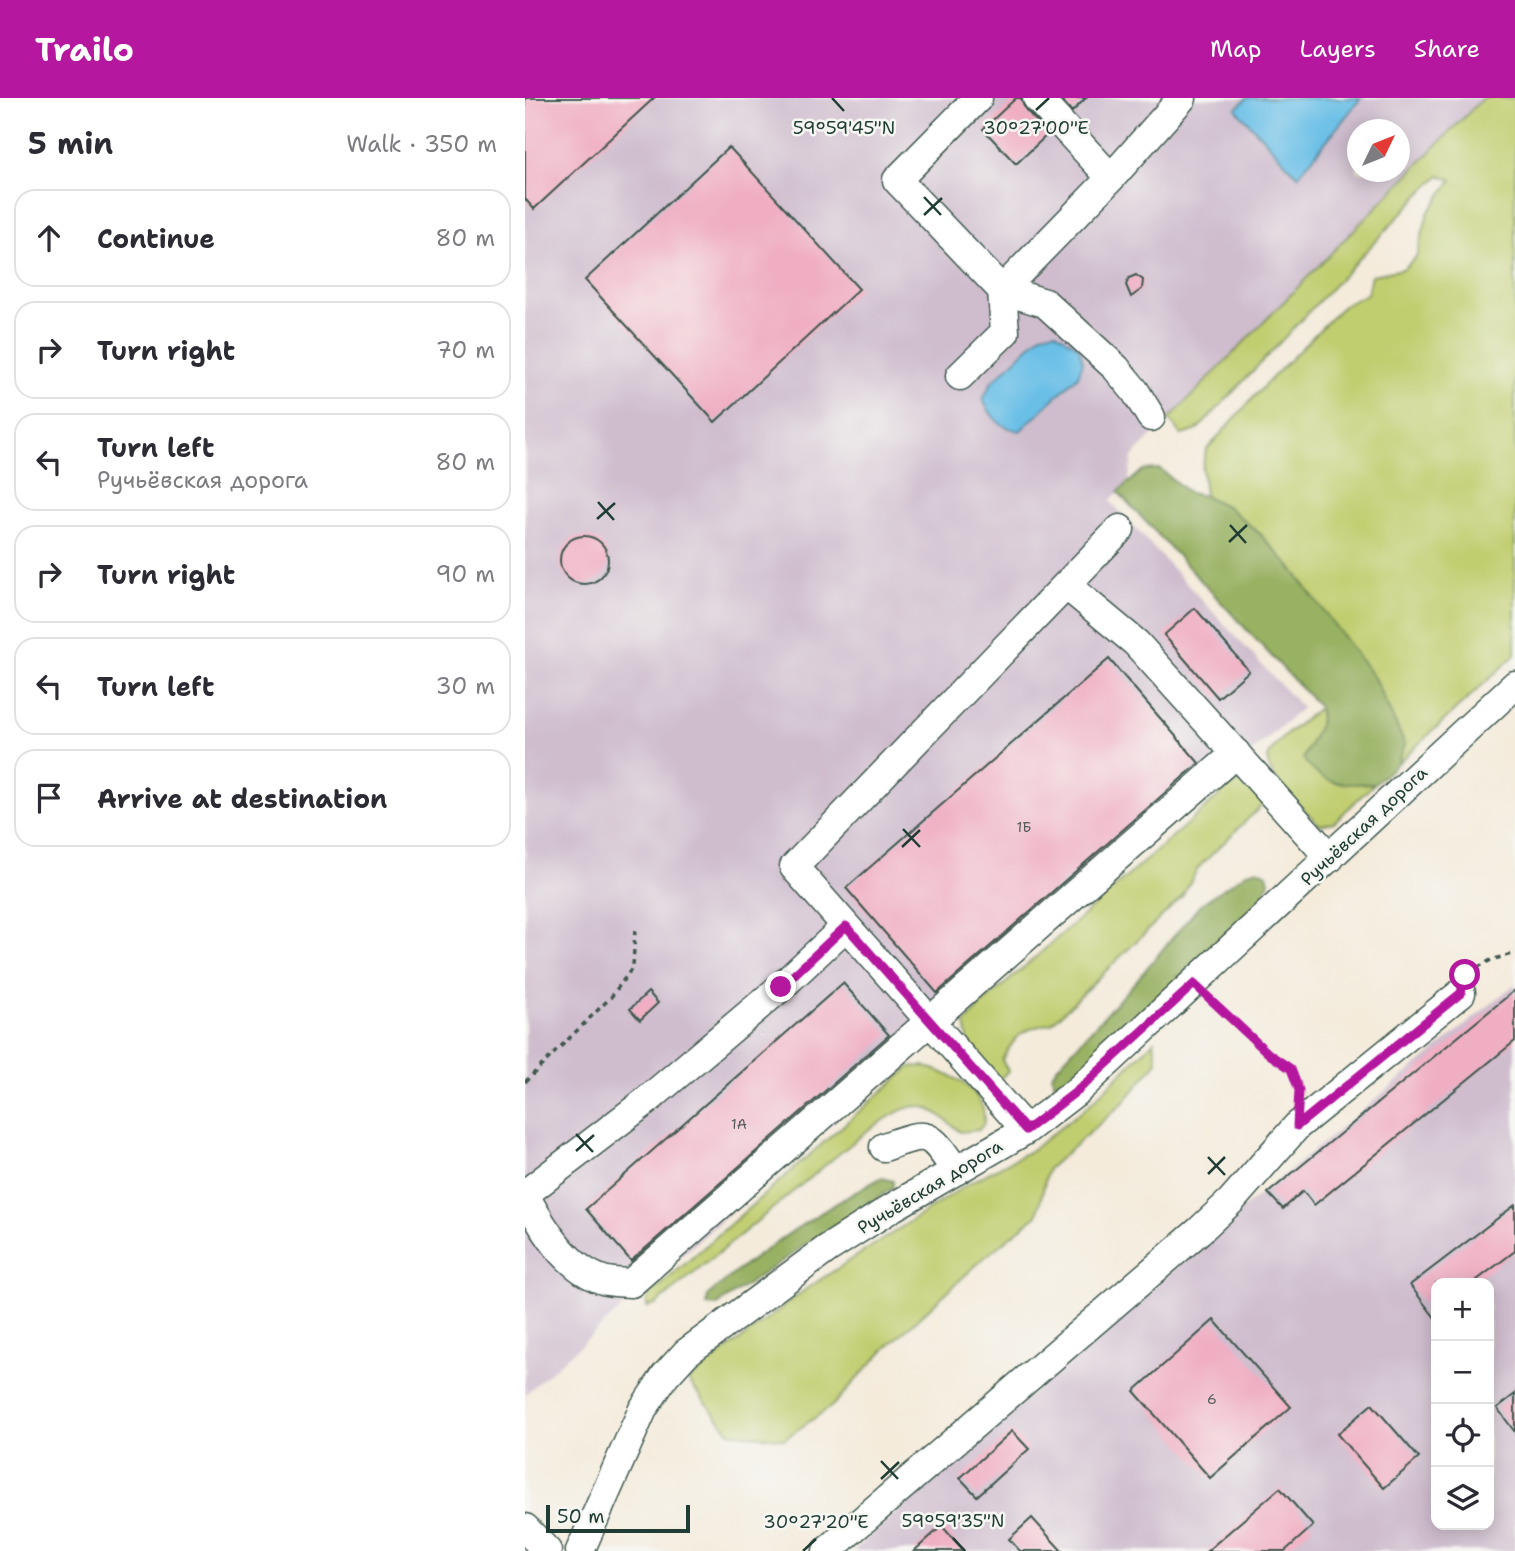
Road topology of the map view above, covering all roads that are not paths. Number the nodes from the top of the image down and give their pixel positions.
1 (978, 98) edge
2 (1037, 98) edge
3 (1182, 98) edge
4 (1111, 178) junction
5 (1002, 290) junction
6 (960, 376) dead end
7 (1151, 417) dead end
8 (1120, 529) dead end
9 (1066, 585) junction
10 (1515, 685) edge
11 (1236, 753) junction
12 (1330, 858) junction
13 (846, 926) junction
14 (1461, 993) road end
15 (931, 1021) junction
16 (1026, 1130) junction
17 (884, 1147) dead end
18 (955, 1171) junction
19 (525, 1195) edge
20 (525, 1528) edge
21 (547, 1551) edge
22 (580, 1551) edge
23 (827, 1551) edge

1 - 5 street
2 - 4 street
3 - 4 street
4 - 5 street
5 - 6 street
5 - 7 street
8 - 9 street
9 - 11 street
9 - 13 street
10 - 12 street, Ручьёвская дорога
11 - 12 street
11 - 15 street
12 - 16 street, Ручьёвская дорога
13 - 15 street
13 - 19 street
14 - 23 street
15 - 16 street
15 - 19 street
16 - 18 street, Ручьёвская дорога
17 - 18 street
18 - 22 street, Ручьёвская дорога
20 - 21 street

